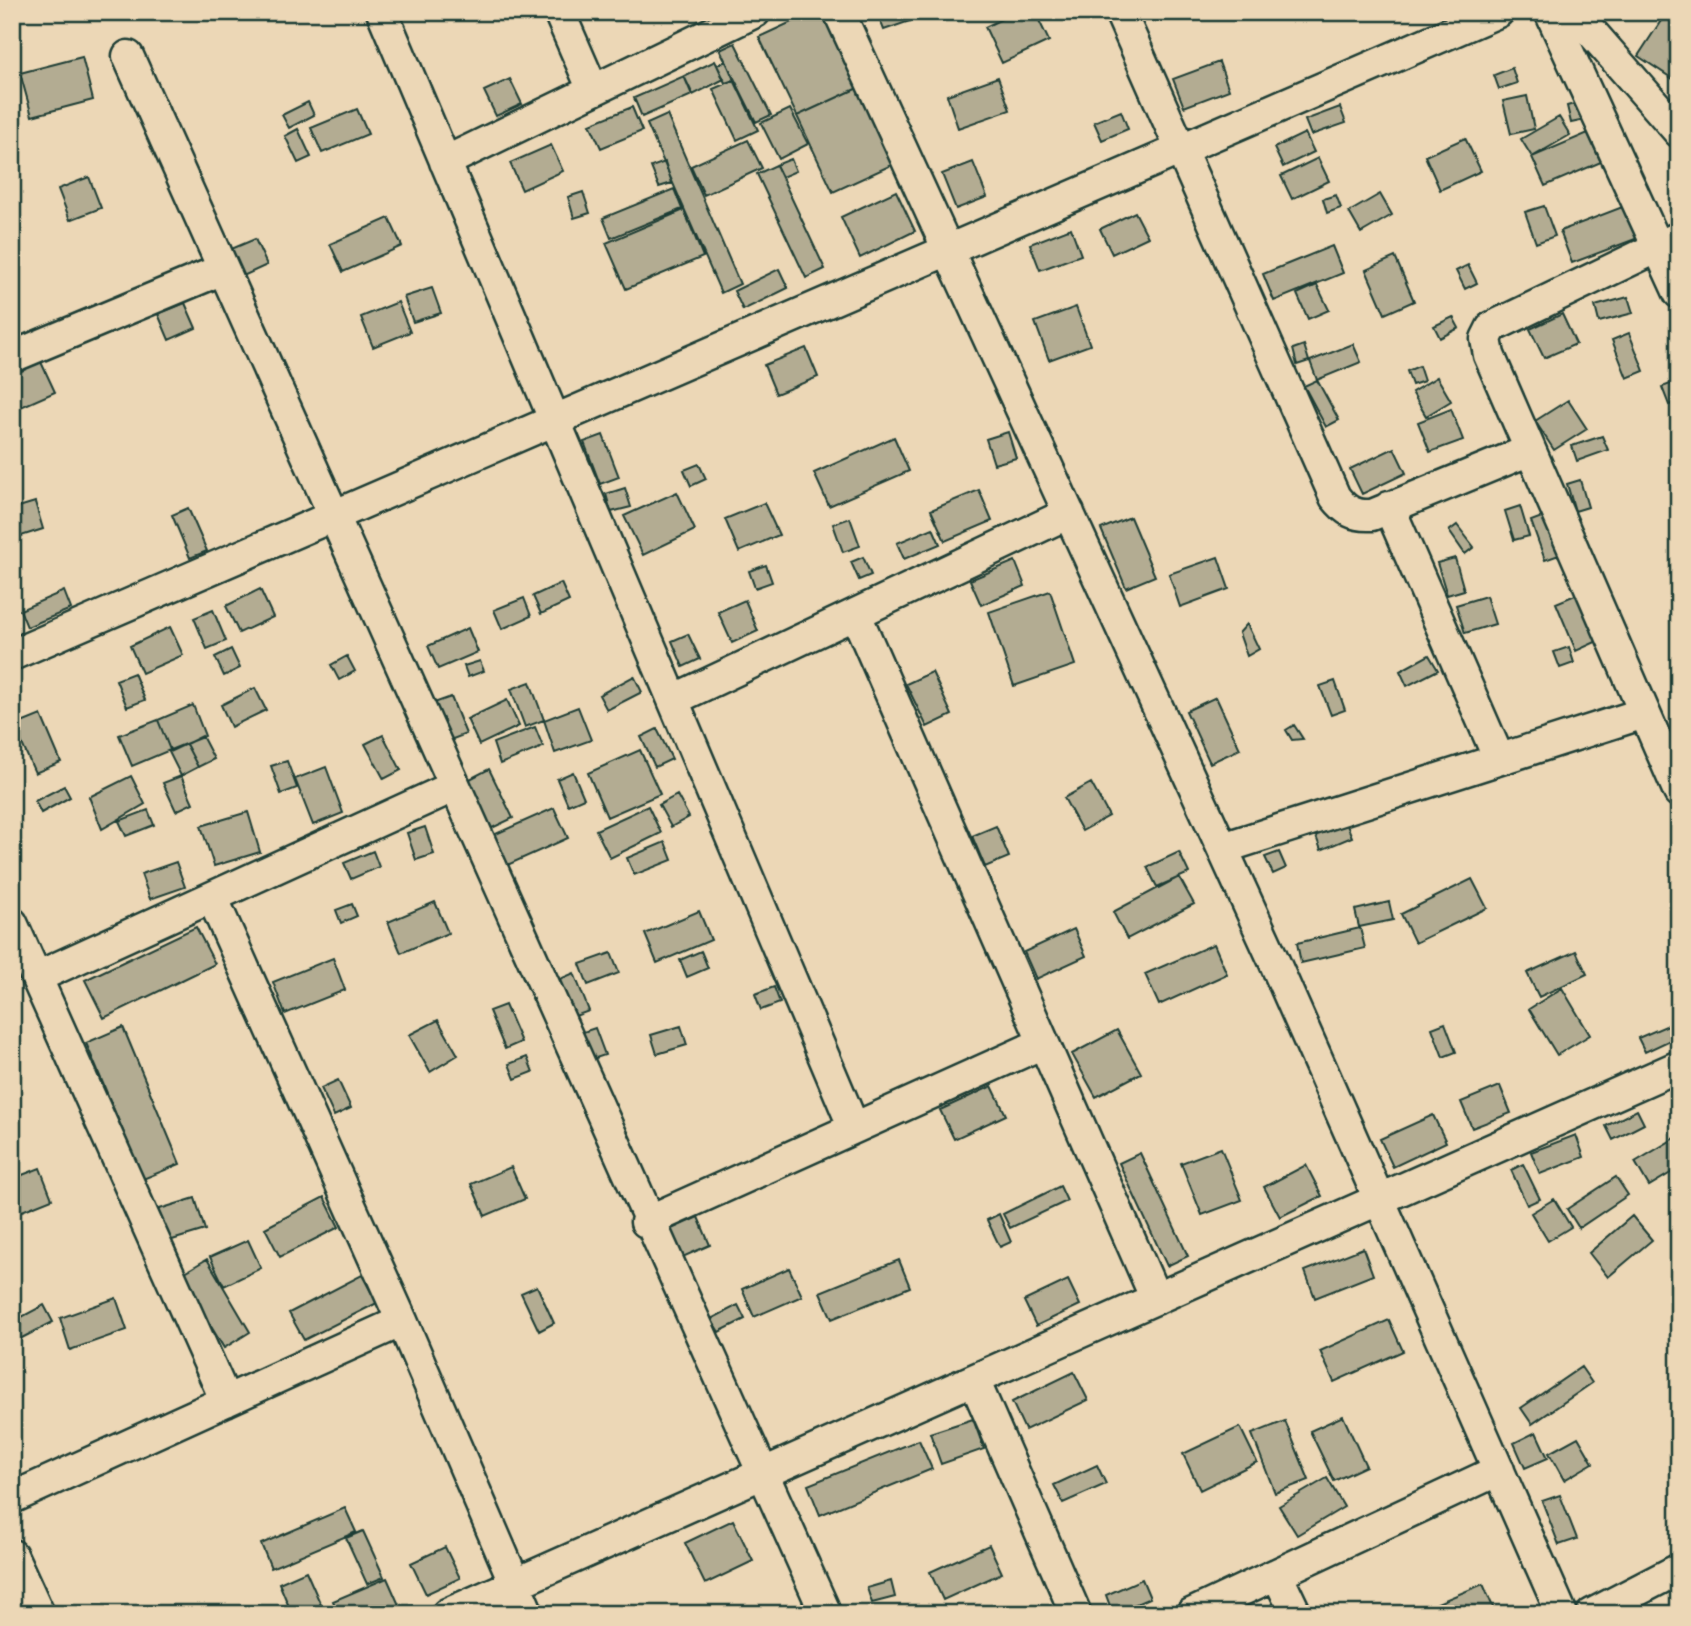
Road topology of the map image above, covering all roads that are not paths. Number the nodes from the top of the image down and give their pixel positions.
1 (382, 12) edge
2 (559, 12) edge
3 (755, 12) edge
4 (839, 12) edge
5 (1119, 12) edge
6 (1498, 12) edge
7 (1550, 12) edge
8 (1574, 12) edge
9 (128, 56) dead end
10 (593, 90) junction
11 (1679, 132) edge
12 (1181, 150) junction
13 (445, 162) junction
14 (1668, 242) edge
15 (948, 250) junction
16 (223, 270) junction
17 (1679, 292) edge
18 (12, 357) edge
19 (554, 421) junction
20 (1530, 450) junction
21 (1389, 507) junction
22 (1069, 513) junction
23 (334, 516) junction
24 (856, 615) junction
25 (12, 655) edge
26 (673, 700) junction
27 (1644, 713) junction
28 (1499, 760) junction
29 (455, 786) junction
30 (1679, 792) edge
31 (1223, 848) junction
32 (212, 897) junction
33 (12, 923) edge
34 (37, 977) junction
35 (1044, 1043) junction
36 (1679, 1066) edge
37 (854, 1128) junction
38 (1380, 1199) junction
39 (648, 1221) junction
40 (1156, 1299) junction
41 (402, 1321) junction
42 (974, 1380) junction
43 (226, 1401) junction
44 (1499, 1470) junction
45 (763, 1473) junction
46 (12, 1498) edge
47 (12, 1555) edge
48 (1679, 1569) edge
49 (1277, 1574) junction
50 (515, 1584) junction
51 (39, 1614) edge
52 (447, 1614) edge
53 (528, 1614) edge
54 (826, 1614) edge
55 (1076, 1614) edge
56 (1191, 1614) edge
57 (1296, 1614) edge
58 (1562, 1614) edge
59 (1592, 1614) edge

1 - 13 street
2 - 10 street
3 - 10 street
4 - 15 street
5 - 12 street
6 - 12 street
7 - 14 street
8 - 11 street
9 - 16 street
10 - 13 street
12 - 15 street
12 - 21 street
13 - 19 street
14 - 17 street
14 - 20 street
15 - 19 street
15 - 22 street
16 - 18 street
16 - 23 street
19 - 23 street
19 - 26 street
20 - 21 street
20 - 27 street
21 - 28 street
22 - 24 street
22 - 31 street
23 - 25 street
23 - 29 street
24 - 26 street
24 - 35 street
26 - 37 street
27 - 28 street
27 - 30 street
28 - 31 street
29 - 32 street
29 - 39 street
31 - 38 street
32 - 34 street
32 - 41 street
33 - 34 street
34 - 43 street
35 - 37 street
35 - 40 street
36 - 38 street
37 - 39 street
38 - 40 street
38 - 44 street
39 - 45 street
40 - 42 street
41 - 43 street
41 - 50 street
42 - 45 street
42 - 55 street
43 - 46 street
44 - 49 street
44 - 58 street
45 - 50 street
45 - 54 street
47 - 51 street
48 - 59 street
49 - 56 street
49 - 57 street
50 - 52 street
50 - 53 street

